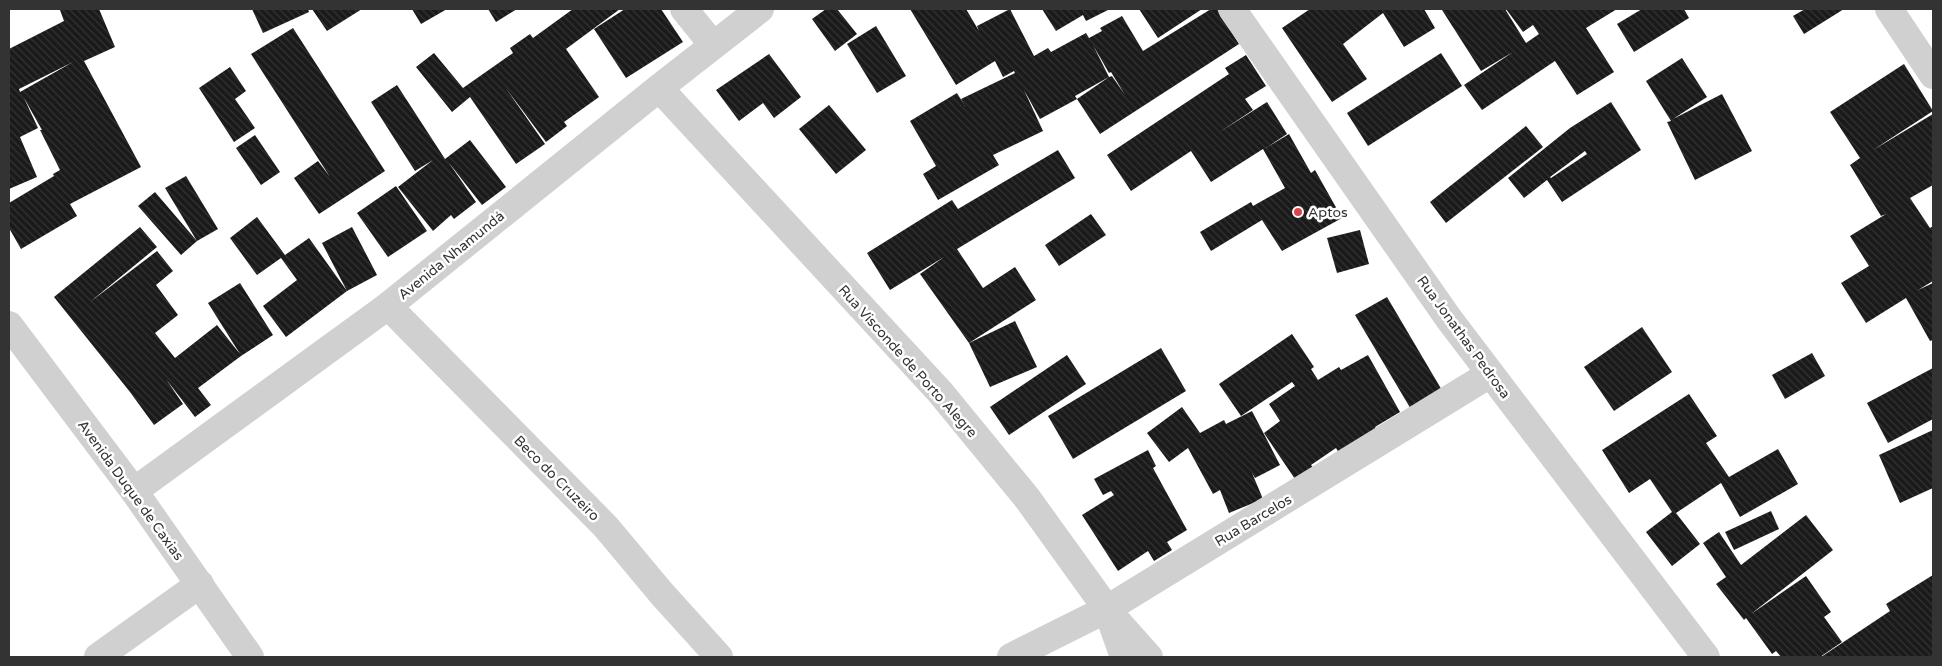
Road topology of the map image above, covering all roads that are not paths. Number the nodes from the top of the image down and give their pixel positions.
1 (684, 9) edge
2 (760, 9) edge
3 (1232, 9) edge
4 (1894, 10) edge
5 (713, 45) junction
6 (1933, 75) edge
7 (659, 88) junction
8 (388, 306) junction
9 (13, 341) edge
10 (1490, 374) junction
11 (134, 491) junction
12 (200, 584) junction
13 (1107, 609) junction
14 (98, 657) edge
15 (250, 657) edge
16 (719, 657) edge
17 (1011, 657) edge
18 (1124, 657) edge
19 (1149, 657) edge
20 (1706, 657) edge

1 - 5 street
2 - 5 street, Avenida Nhamundá
3 - 10 street, Rua Jonathas Pedrosa
4 - 6 street
5 - 7 street, Avenida Nhamundá
7 - 8 street, Avenida Nhamundá
7 - 13 street, Rua Visconde de Porto Alegre
8 - 11 street, Avenida Nhamundá
8 - 16 street, Beco do Cruzeiro
9 - 11 street, Avenida Duque de Caxias
10 - 13 street, Rua Barcelos
10 - 20 street, Rua Jonathas Pedrosa
11 - 12 street, Avenida Duque de Caxias
12 - 14 street
12 - 15 street, Avenida Duque de Caxias
13 - 17 street, Rua Barcelos
13 - 18 street, Rua Visconde de Porto Alegre
13 - 19 street

